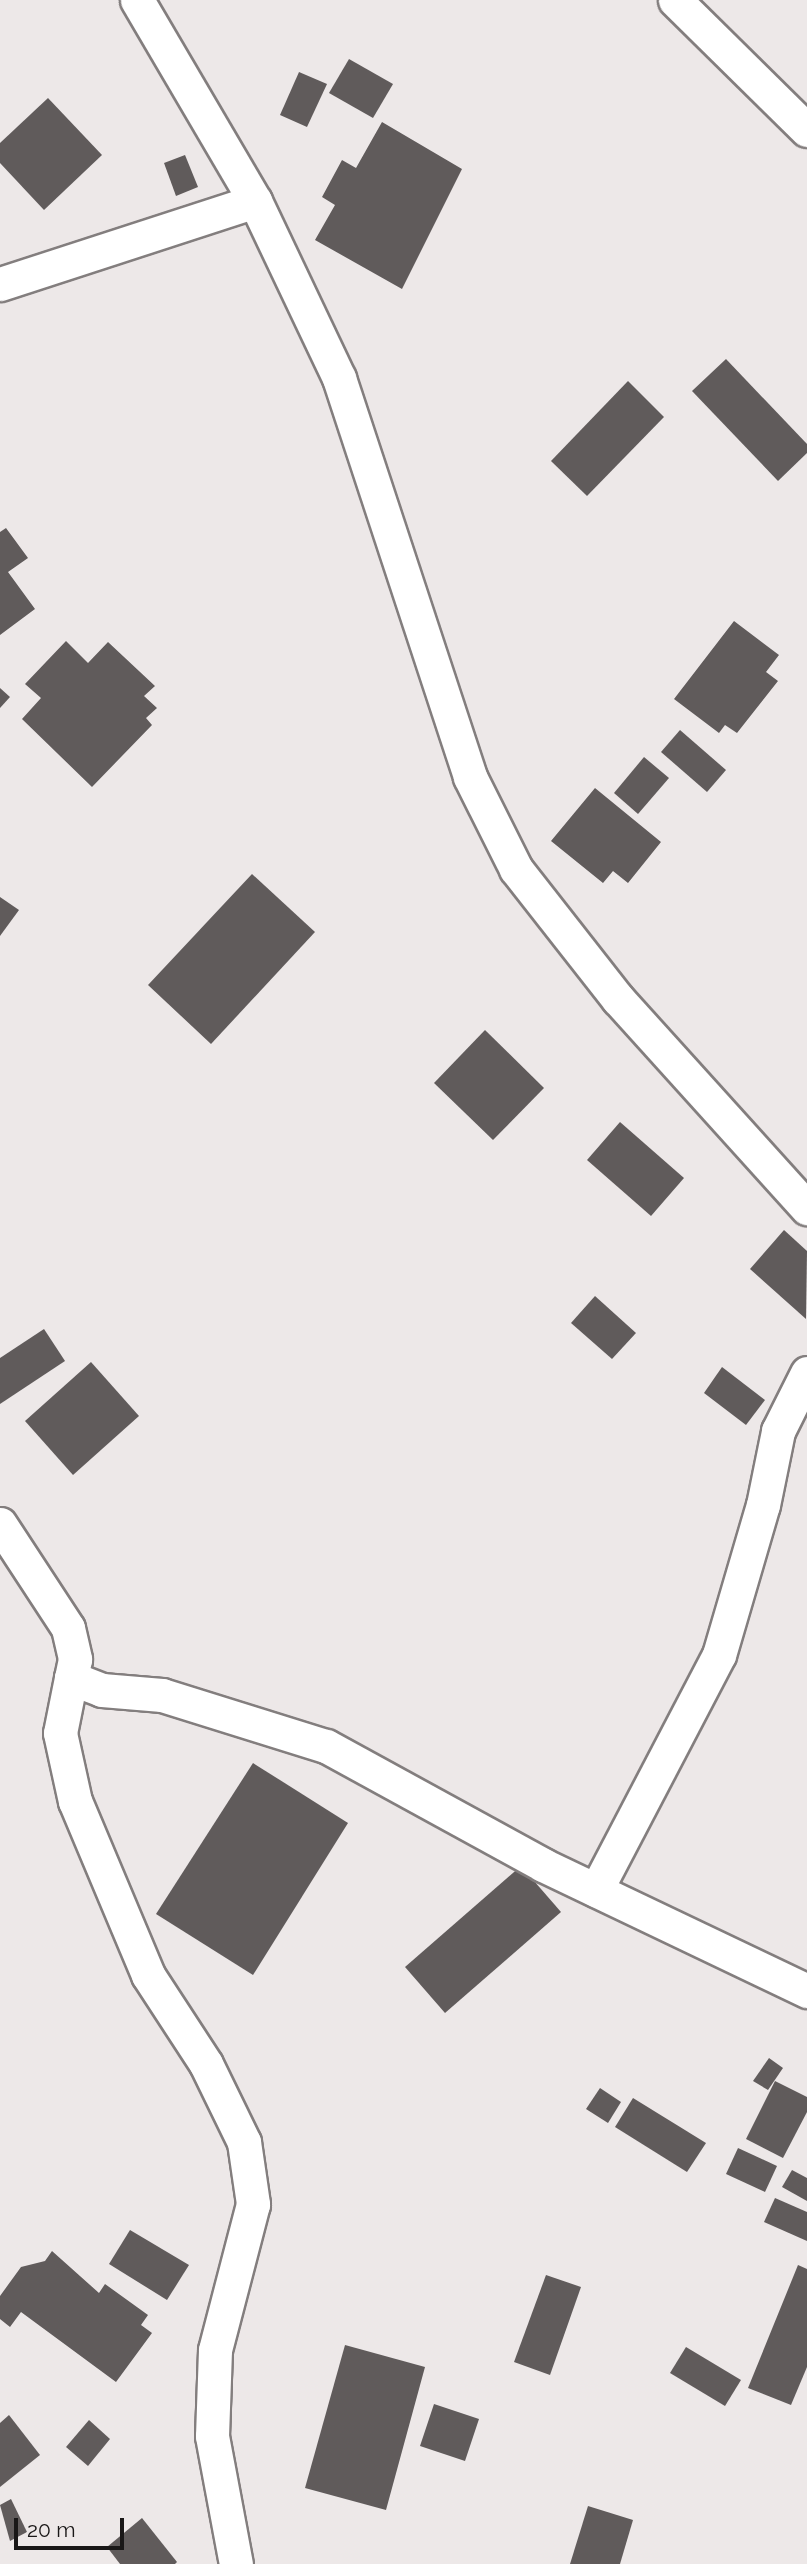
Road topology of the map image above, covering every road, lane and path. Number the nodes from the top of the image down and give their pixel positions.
1 (136, 0) edge
2 (675, 0) edge
3 (807, 130) edge
4 (256, 201) junction
5 (0, 284) edge
6 (807, 1208) edge
7 (807, 1373) edge
8 (0, 1524) edge
9 (71, 1678) junction
10 (596, 1890) junction
11 (807, 1992) edge
12 (236, 2564) edge

1 - 4 street
2 - 3 street
4 - 5 street
4 - 6 street
7 - 10 street
8 - 9 street
9 - 10 street
9 - 12 street
10 - 11 street

